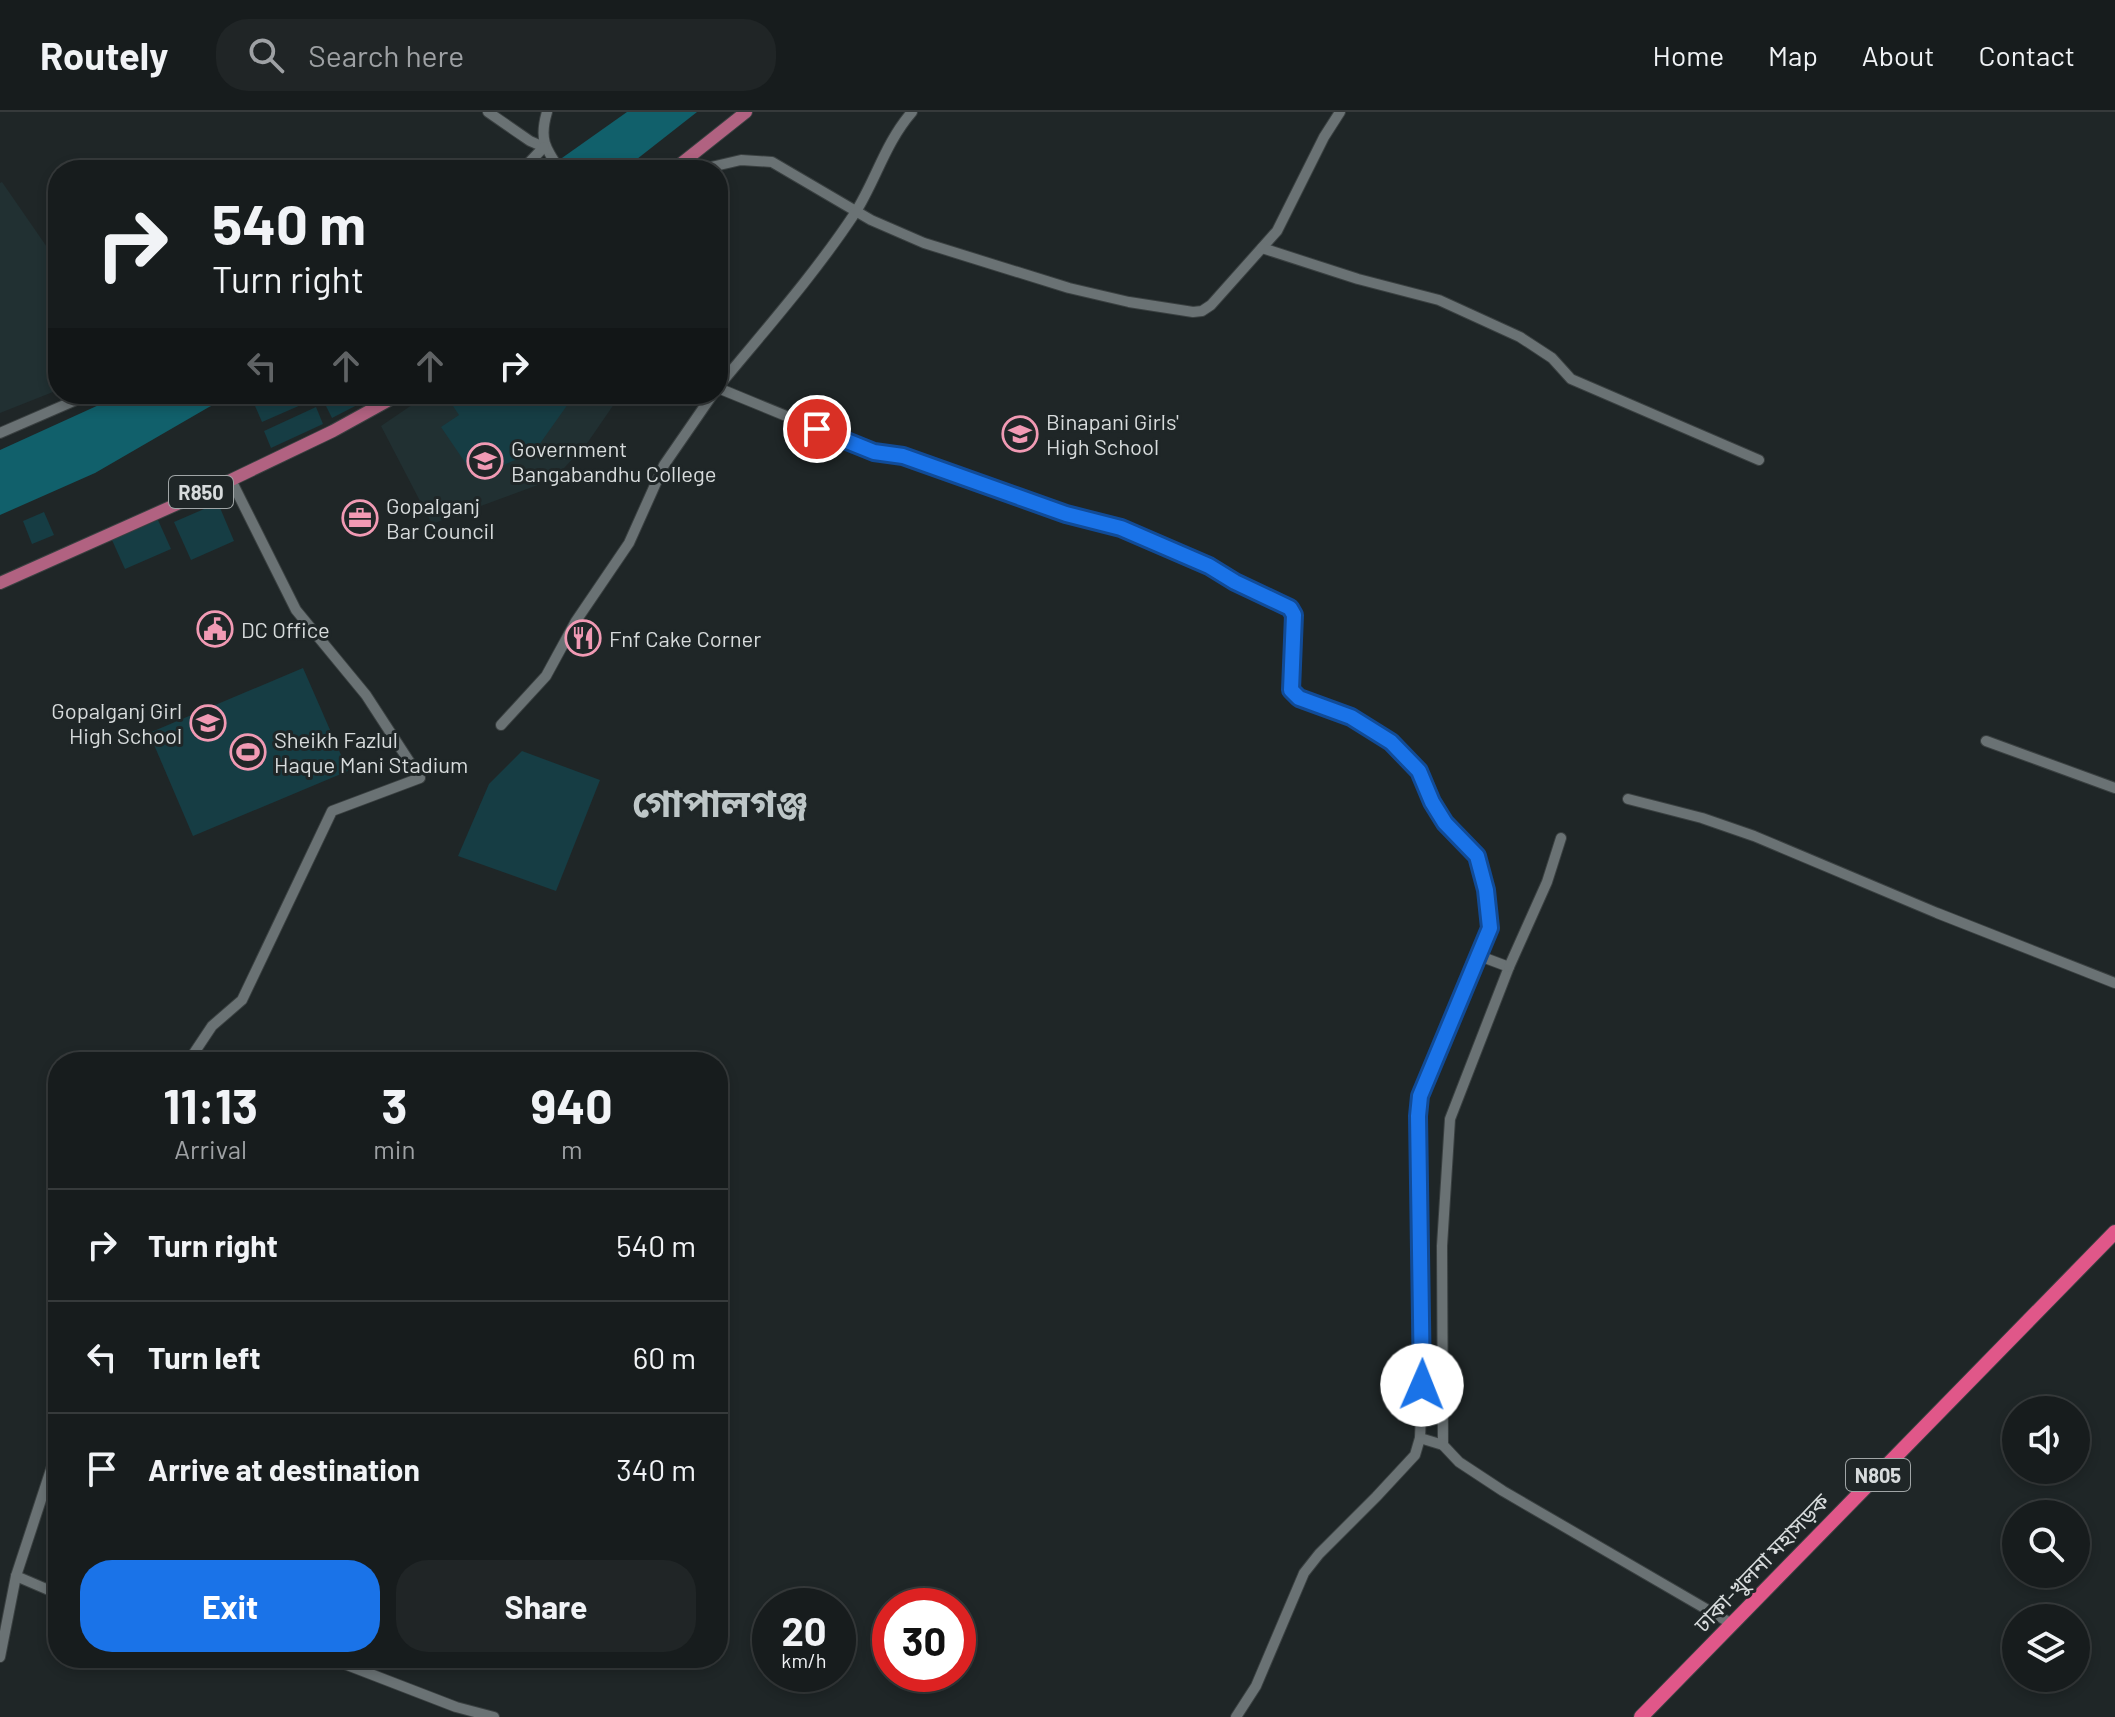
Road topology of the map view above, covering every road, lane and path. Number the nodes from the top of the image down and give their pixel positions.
1 (488, 112) edge
2 (547, 112) edge
3 (746, 112) edge
4 (912, 112) edge
5 (1340, 112) edge
6 (547, 150) junction
7 (534, 160) edge
8 (554, 160) edge
9 (686, 160) edge
10 (728, 163) edge
11 (856, 210) junction
12 (1262, 248) junction
13 (728, 376) edge
14 (728, 392) edge
15 (67, 404) edge
16 (369, 404) edge
17 (706, 404) edge
18 (0, 433) edge
19 (1759, 460) dead end
20 (231, 480) junction
21 (0, 583) edge
22 (501, 725) dead end
23 (1986, 741) dead end
24 (2115, 788) edge
25 (1628, 799) dead end
26 (1561, 838) dead end
27 (1481, 956) junction
28 (1507, 966) junction
29 (2115, 983) edge
30 (195, 1052) edge
31 (2115, 1232) edge
32 (1421, 1438) junction
33 (1441, 1445) junction
34 (48, 1478) edge
35 (16, 1576) junction
36 (48, 1590) edge
37 (6, 1601) edge
38 (1732, 1624) junction
39 (0, 1657) edge
40 (355, 1668) edge
41 (494, 1717) edge
42 (1236, 1717) edge
43 (1641, 1717) edge

1 - 6 street
2 - 6 street
3 - 9 main road
4 - 11 street
5 - 12 street
6 - 7 street
6 - 8 street
10 - 11 street
11 - 12 street
11 - 13 street
12 - 19 street
14 - 27 street
15 - 18 street
16 - 20 main road, R850
17 - 22 street
20 - 21 main road, R850
20 - 30 street
23 - 24 street
25 - 29 street
26 - 28 street
27 - 28 street
27 - 32 street
28 - 33 street
31 - 38 highway, ঢাকা-খুলনা মহাসড়ক / N805
32 - 33 street
32 - 42 street
33 - 38 street
34 - 35 street
35 - 36 street
35 - 37 street
37 - 39 street
38 - 43 highway, ঢাকা-খুলনা মহাসড়ক / N805
40 - 41 street

